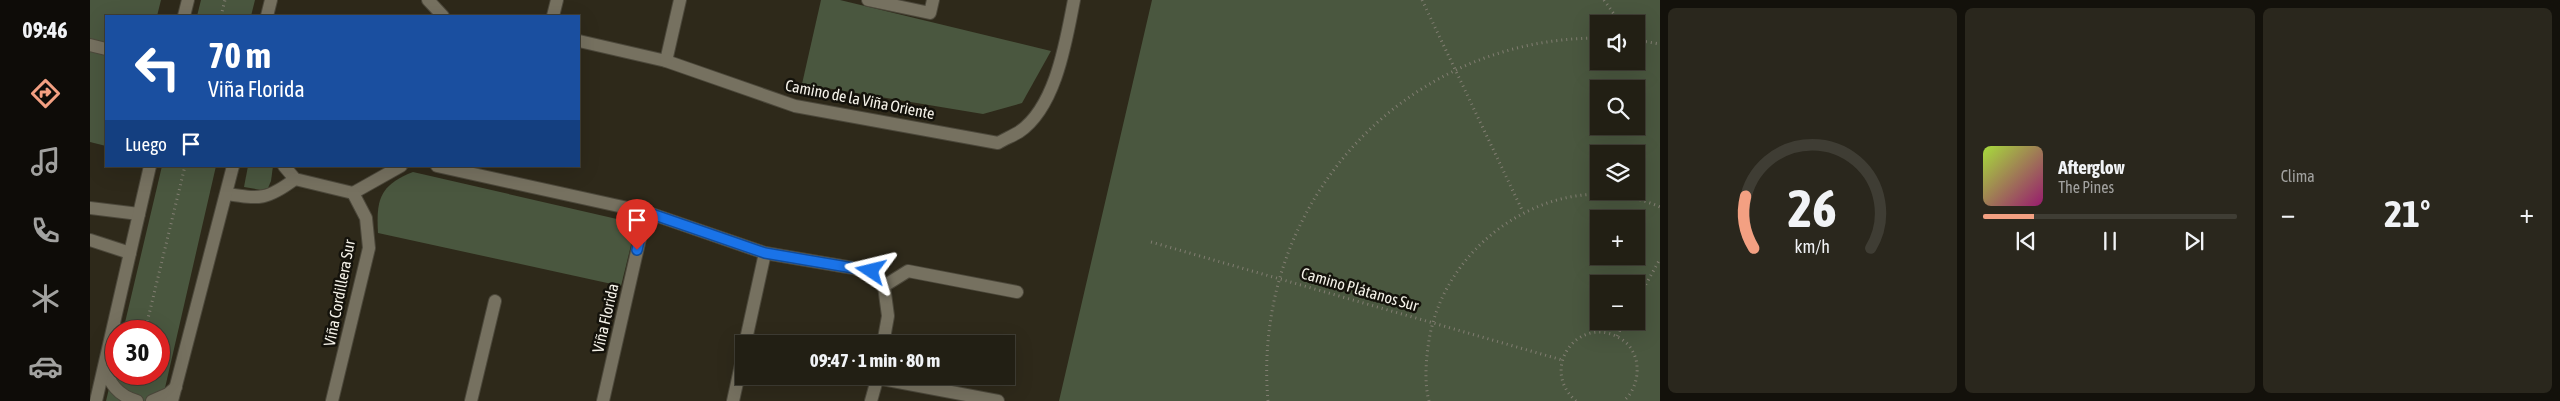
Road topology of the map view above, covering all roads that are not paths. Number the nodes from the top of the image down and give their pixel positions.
1 (188, 0) edge
2 (271, 0) edge
3 (557, 0) edge
4 (680, 0) edge
5 (868, 0) edge
6 (933, 0) edge
7 (1074, 0) edge
8 (428, 1) edge
9 (184, 15) edge
10 (267, 15) edge
11 (442, 15) edge
12 (553, 15) edge
13 (580, 41) edge
14 (90, 45) edge
15 (105, 50) edge
16 (666, 61) junction
17 (150, 167) edge
18 (233, 167) edge
19 (285, 167) edge
20 (399, 167) edge
21 (442, 167) edge
22 (294, 179) junction
23 (353, 193) junction
24 (227, 194) junction
25 (90, 208) edge
26 (646, 212) junction
27 (139, 214) junction
28 (90, 240) edge
29 (130, 253) junction
30 (765, 253) junction
31 (884, 286) junction
32 (1017, 292) dead end
33 (495, 301) dead end
34 (115, 320) edge
35 (747, 335) edge
36 (885, 335) edge
37 (105, 363) edge
38 (112, 385) edge
39 (737, 385) edge
40 (875, 385) edge
41 (917, 385) edge
42 (176, 387) junction
43 (96, 401) edge
44 (137, 401) edge
45 (152, 401) edge
46 (172, 401) edge
47 (332, 401) edge
48 (471, 401) edge
49 (603, 401) edge
50 (733, 401) edge
51 (871, 401) edge
52 (998, 401) edge

1 - 9 street
2 - 10 street
3 - 12 street
4 - 16 street
5 - 6 street
7 - 16 street, Camino de la Viña Oriente
8 - 11 street
13 - 16 street, Camino de la Viña Oriente
14 - 15 street
17 - 27 street
18 - 24 street
19 - 22 street
20 - 23 street
21 - 26 street
22 - 23 street
22 - 24 street
23 - 47 street, Viña Cordillera Sur
24 - 42 street
25 - 27 street
26 - 30 street
26 - 49 street, Viña Florida
27 - 29 street
28 - 29 street
29 - 34 street
30 - 31 street
30 - 35 street
31 - 32 street
31 - 36 street
33 - 48 street
37 - 43 street
38 - 44 street
39 - 50 street
40 - 51 street
41 - 52 street
42 - 45 street
42 - 46 street

